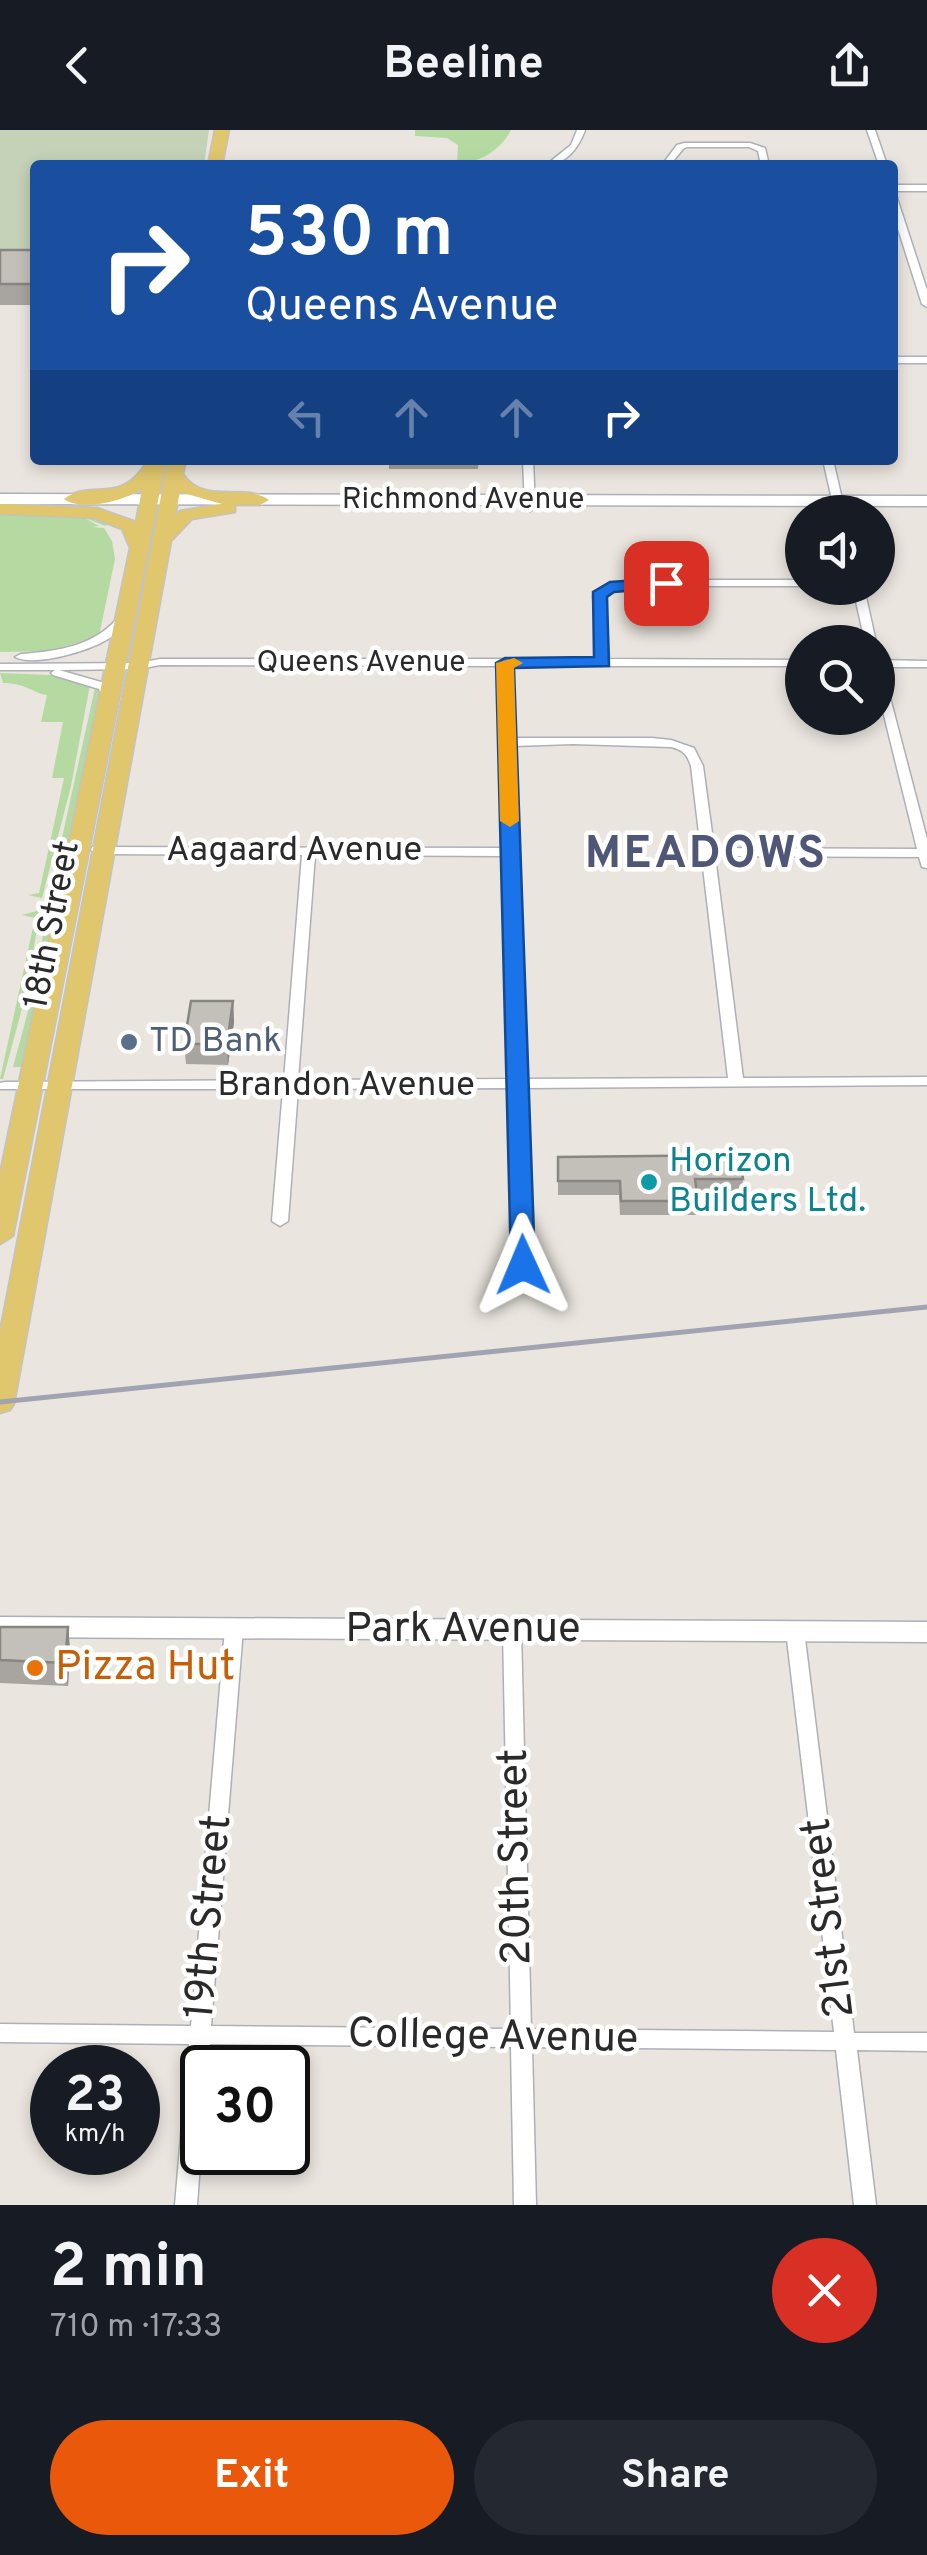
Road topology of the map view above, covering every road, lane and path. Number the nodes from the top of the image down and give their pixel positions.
1 (222, 130) edge
2 (238, 130) edge
3 (581, 130) edge
4 (871, 130) edge
5 (216, 160) edge
6 (233, 160) edge
7 (557, 160) edge
8 (670, 160) edge
9 (765, 160) edge
10 (881, 160) edge
11 (898, 188) edge
12 (927, 188) edge
13 (898, 214) edge
14 (927, 304) edge
15 (898, 360) edge
16 (927, 360) edge
17 (154, 465) edge
18 (156, 465) edge
19 (528, 465) edge
20 (829, 465) edge
21 (176, 467) edge
22 (835, 495) edge
23 (0, 499) edge
24 (68, 499) junction
25 (260, 500) junction
26 (927, 501) edge
27 (148, 503) junction
28 (169, 503) junction
29 (530, 504) junction
30 (895, 504) edge
31 (785, 507) edge
32 (0, 508) edge
33 (234, 508) junction
34 (895, 509) edge
35 (927, 509) edge
36 (162, 541) junction
37 (139, 548) junction
38 (785, 584) edge
39 (127, 612) junction
40 (6, 662) edge
41 (135, 662) junction
42 (505, 663) junction
43 (603, 663) junction
44 (785, 663) edge
45 (927, 664) edge
46 (895, 665) edge
47 (109, 700) junction
48 (895, 734) edge
49 (509, 742) junction
50 (90, 850) junction
51 (309, 852) junction
52 (510, 852) junction
53 (707, 852) junction
54 (926, 858) edge
55 (927, 1081) edge
56 (736, 1083) junction
57 (58, 1085) junction
58 (5, 1086) dead end
59 (30, 1086) junction
60 (290, 1086) junction
61 (517, 1086) junction
62 (280, 1221) dead end
63 (0, 1236) edge
64 (523, 1265) dead end
65 (0, 1404) edge
66 (0, 1627) edge
67 (234, 1629) junction
68 (512, 1630) junction
69 (795, 1631) junction
70 (927, 1632) edge
71 (0, 2034) edge
72 (200, 2035) junction
73 (522, 2038) junction
74 (845, 2041) junction
75 (927, 2042) edge
76 (186, 2205) edge
77 (525, 2205) edge
78 (865, 2205) edge

1 - 5 main road
2 - 6 main road
3 - 7 street
4 - 10 street
8 - 9 street
11 - 12 street
13 - 14 street
15 - 16 street
17 - 24 main road
18 - 27 main road, 18th Street
19 - 29 street
20 - 22 street
21 - 25 main road
21 - 28 main road, 18th Street
23 - 24 main road, Richmond Avenue
24 - 27 main road, Richmond Avenue
25 - 28 main road, Richmond Avenue
25 - 29 main road, Richmond Avenue
26 - 30 main road, Richmond Avenue
27 - 28 main road, Richmond Avenue
27 - 32 main road, Richmond Avenue
27 - 37 main road, 18th Street
28 - 33 main road, Richmond Avenue
28 - 36 main road, 18th Street
29 - 31 main road, Richmond Avenue
29 - 33 main road, Richmond Avenue
32 - 37 main road
33 - 36 main road
34 - 35 main road, Richmond Avenue
36 - 41 main road, 18th Street
37 - 39 main road, 18th Street
38 - 43 street
39 - 40 street
39 - 41 main road, 18th Street
40 - 41 street, Queens Avenue
40 - 47 street
41 - 42 street, Queens Avenue
41 - 47 main road, 18th Street
41 - 50 main road, 18th Street
42 - 43 street, Queens Avenue
42 - 49 street
43 - 44 street, Queens Avenue
45 - 46 street
47 - 50 main road, 18th Street
48 - 54 street
49 - 52 street
49 - 53 street
50 - 51 street, Aagaard Avenue
50 - 57 main road, 18th Street
50 - 59 main road, 18th Street
51 - 52 street, Aagaard Avenue
51 - 60 street
52 - 61 street
53 - 54 street
53 - 56 street
55 - 56 street, Brandon Avenue
56 - 61 street, Brandon Avenue
57 - 59 street, Brandon Avenue
57 - 60 street, Brandon Avenue
57 - 65 main road, 18th Street
58 - 59 street, Brandon Avenue
59 - 63 main road, 18th Street
60 - 61 street, Brandon Avenue
60 - 62 street
61 - 64 street
66 - 67 main road, Park Avenue
67 - 68 main road, Park Avenue
67 - 72 street, 19th Street
68 - 69 main road, Park Avenue
68 - 73 street, 20th Street
69 - 70 main road, Park Avenue
69 - 74 street, 21st Street
71 - 72 street, College Avenue
72 - 73 street, College Avenue
72 - 76 street, 19th Street
73 - 74 street, College Avenue
73 - 77 street, 20th Street
74 - 75 street, College Avenue
74 - 78 street, 21st Street

